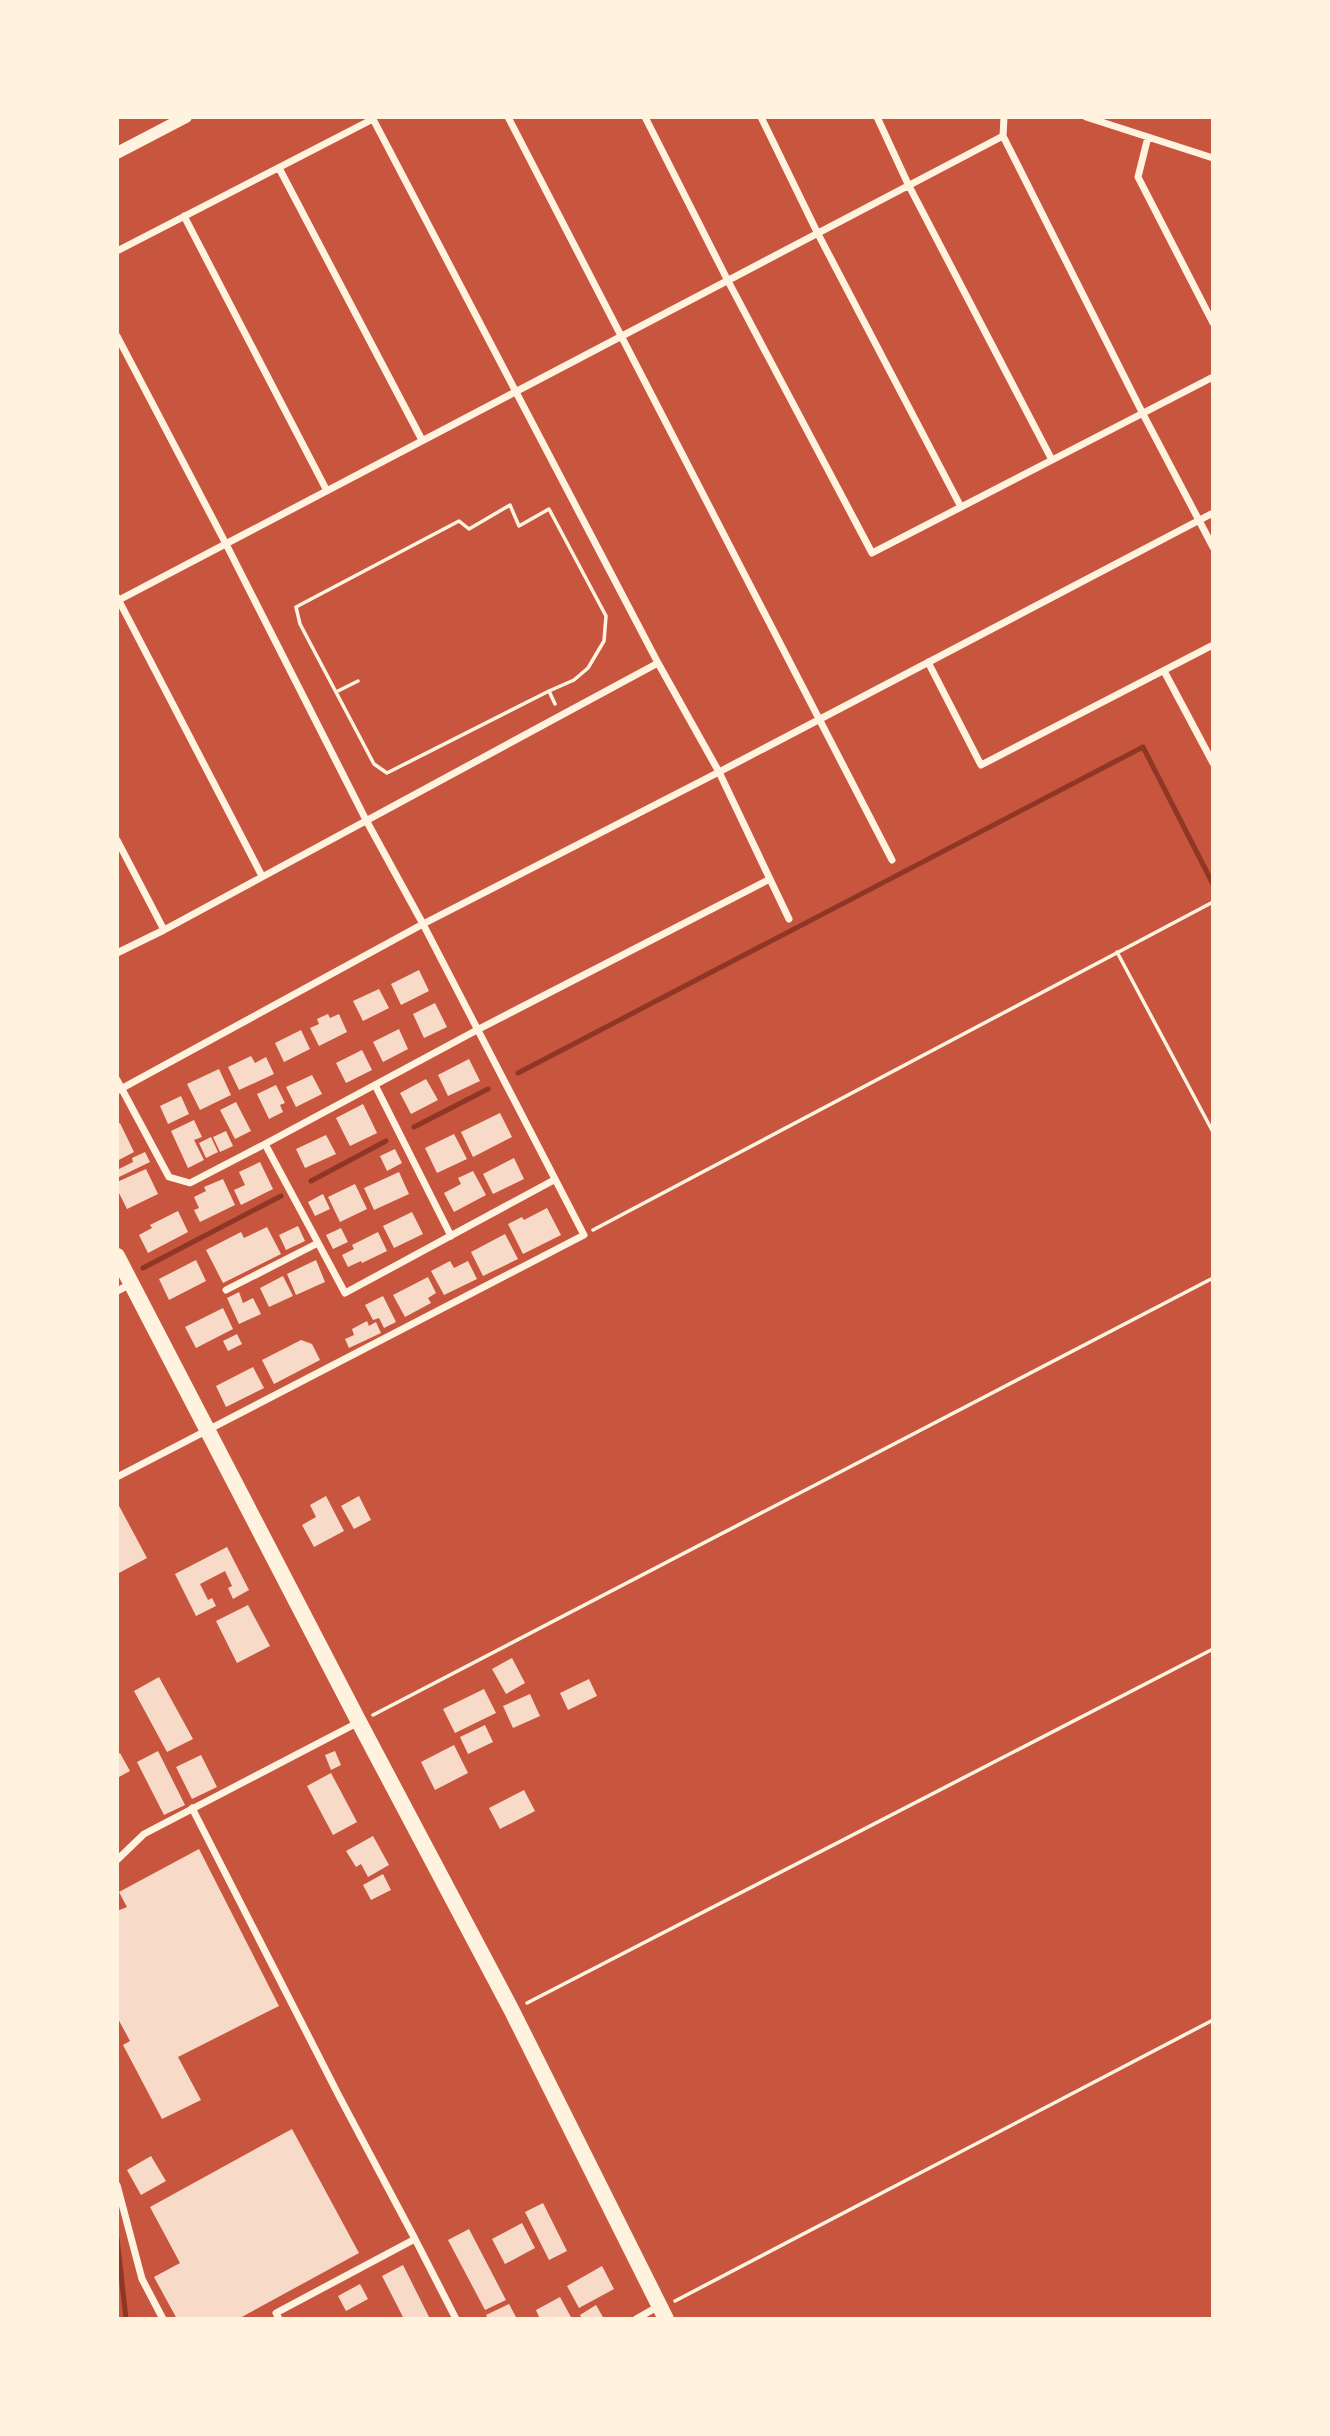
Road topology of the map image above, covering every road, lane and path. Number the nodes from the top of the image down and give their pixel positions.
1 (186, 117) edge
2 (508, 117) edge
3 (645, 117) edge
4 (761, 117) edge
5 (877, 117) edge
6 (1004, 117) edge
7 (1086, 117) edge
8 (1003, 136) junction
9 (1148, 137) junction
10 (117, 153) edge
11 (1213, 158) edge
12 (279, 168) junction
13 (908, 184) junction
14 (184, 216) junction
15 (817, 232) junction
16 (117, 251) edge
17 (727, 279) junction
18 (1213, 323) edge
19 (622, 335) junction
20 (117, 337) edge
21 (1213, 377) edge
22 (516, 390) junction
23 (1143, 414) junction
24 (422, 440) junction
25 (1052, 460) junction
26 (327, 491) junction
27 (961, 507) junction
28 (1213, 513) edge
29 (1199, 520) junction
30 (226, 544) junction
31 (1213, 547) edge
32 (118, 600) edge
33 (1213, 645) edge
34 (928, 662) junction
35 (658, 663) junction
36 (1164, 670) junction
37 (358, 681) dead end
38 (549, 691) junction
39 (336, 692) junction
40 (560, 716) junction
41 (820, 719) junction
42 (1213, 763) edge
43 (719, 772) junction
44 (366, 820) junction
45 (117, 840) edge
46 (892, 860) dead end
47 (261, 876) junction
48 (770, 879) junction
49 (1213, 902) edge
50 (789, 919) dead end
51 (423, 924) junction
52 (164, 930) junction
53 (1117, 952) junction
54 (117, 953) edge
55 (477, 1030) junction
56 (117, 1080) edge
57 (375, 1085) junction
58 (120, 1090) edge
59 (1213, 1132) edge
60 (265, 1144) junction
61 (555, 1180) junction
62 (583, 1235) junction
63 (452, 1236) junction
64 (318, 1243) junction
65 (117, 1256) edge
66 (1213, 1278) edge
67 (125, 1287) edge
68 (226, 1290) dead end
69 (209, 1431) junction
70 (117, 1477) edge
71 (1213, 1649) edge
72 (359, 1722) junction
73 (192, 1808) junction
74 (117, 1860) edge
75 (512, 2011) junction
76 (1213, 2020) edge
77 (117, 2185) edge
78 (415, 2239) junction
79 (662, 2311) edge
80 (163, 2319) edge
81 (279, 2319) edge
82 (456, 2319) edge
83 (636, 2319) edge

1 - 10 street
2 - 19 street
3 - 17 street
4 - 15 street
5 - 13 street
6 - 8 street
7 - 9 street
8 - 13 street
8 - 23 street
9 - 11 street
9 - 18 street
12 - 14 street
12 - 22 street
12 - 24 street
13 - 15 street
13 - 25 street
14 - 16 street
14 - 26 street
15 - 17 street
15 - 27 street
17 - 19 street
17 - 27 street
19 - 22 street
19 - 41 street
20 - 30 street
21 - 23 street
22 - 24 street
22 - 35 street
23 - 25 street
23 - 29 street
24 - 26 street
25 - 27 street
26 - 30 street
28 - 29 street
29 - 31 street
29 - 34 street
30 - 32 street
30 - 44 street
32 - 47 street
33 - 36 street
34 - 36 street
34 - 41 street
35 - 40 street
35 - 43 street
36 - 42 street
37 - 39 path
38 - 39 path
38 - 39 path
38 - 40 path
40 - 44 street
41 - 43 street
41 - 46 street
43 - 48 street
43 - 51 street
44 - 47 street
44 - 51 street
45 - 52 street
47 - 52 street
48 - 50 street
48 - 55 street
49 - 53 path
51 - 55 street
51 - 58 street
52 - 54 street
53 - 59 path
53 - 62 path
55 - 57 street
55 - 61 street
56 - 58 street
57 - 60 street
57 - 63 street
58 - 60 street
60 - 64 street
61 - 62 street
61 - 63 street
62 - 69 street
63 - 64 street
64 - 68 street
65 - 67 main road
66 - 72 path
67 - 69 main road
69 - 70 street
69 - 72 main road
71 - 75 path
72 - 73 street
72 - 75 main road
73 - 74 street
73 - 78 street
75 - 79 main road
76 - 79 path
77 - 80 street
78 - 81 street
78 - 82 street
79 - 83 street

